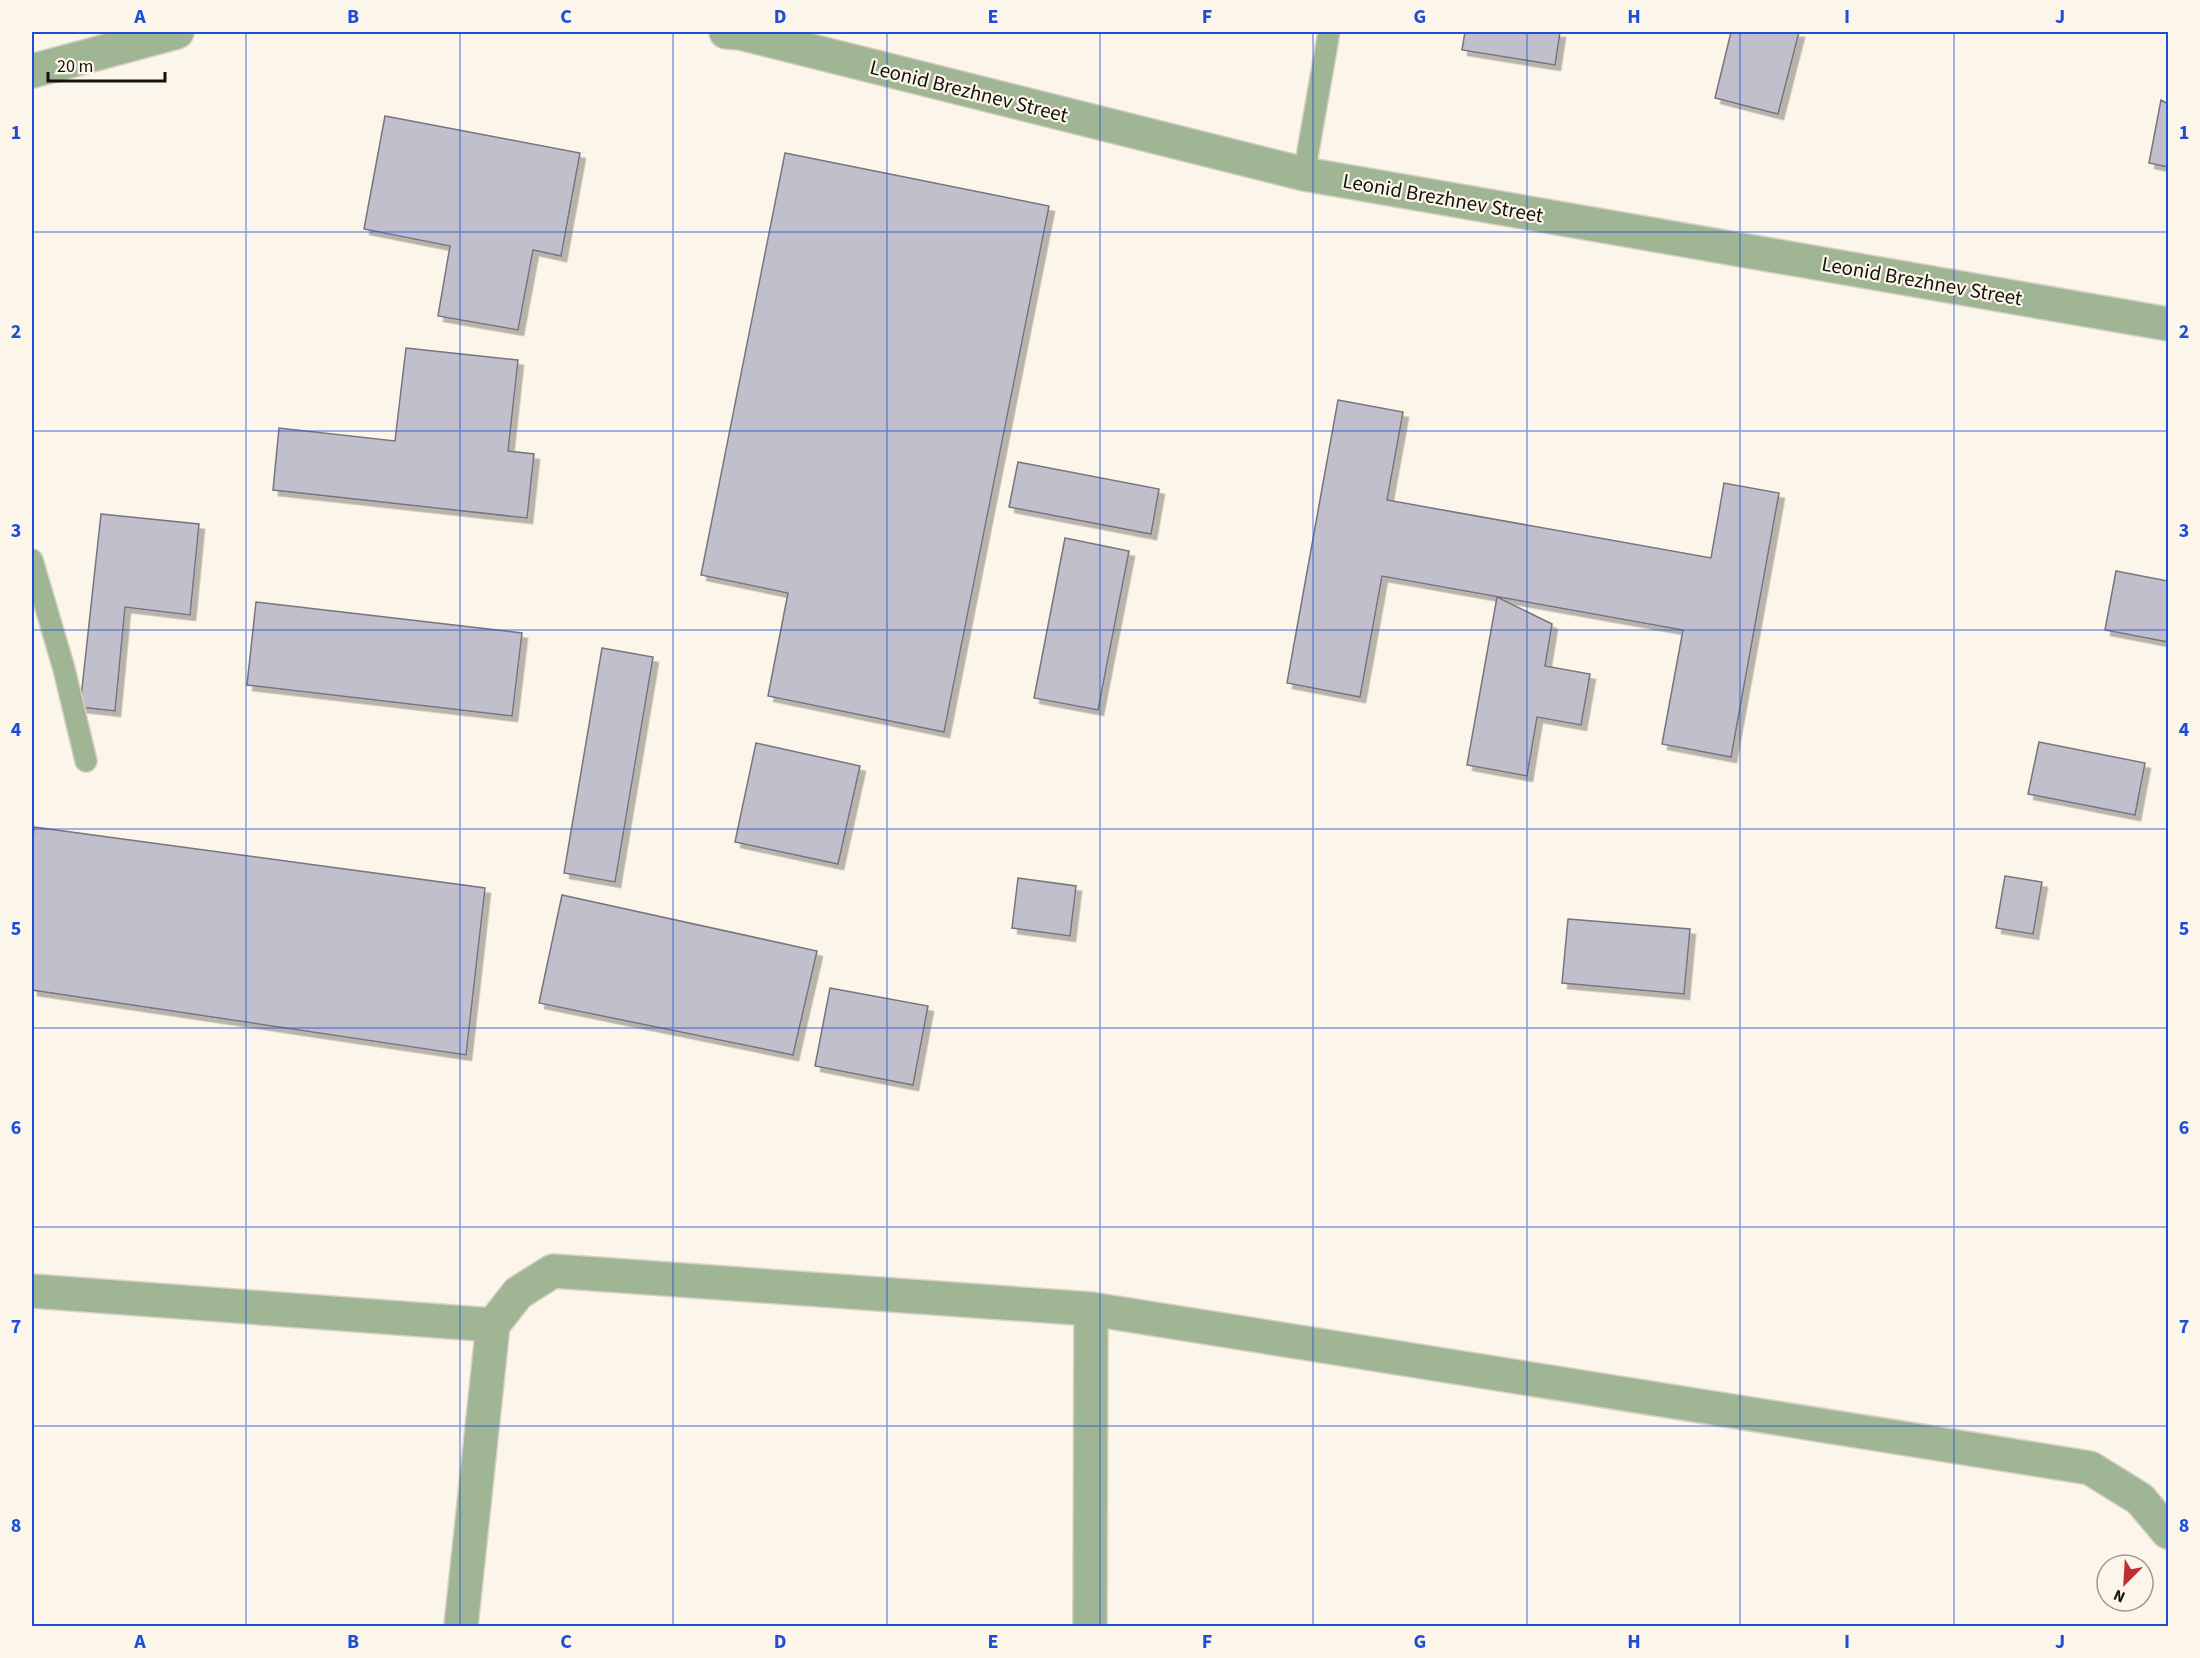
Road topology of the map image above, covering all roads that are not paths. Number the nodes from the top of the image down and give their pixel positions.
1 (177, 32) edge
2 (726, 32) edge
3 (1329, 32) edge
4 (32, 71) edge
5 (1304, 174) junction
6 (2169, 324) edge
7 (32, 560) edge
8 (86, 761) dead end
9 (32, 1291) edge
10 (1091, 1309) junction
11 (493, 1325) junction
12 (2169, 1532) edge
13 (462, 1626) edge
14 (1090, 1626) edge

1 - 4 street
2 - 5 street, Leonid Brezhnev Street
3 - 5 lane
5 - 6 street, Leonid Brezhnev Street
7 - 8 lane
9 - 11 street
10 - 11 street
10 - 12 street
10 - 14 street
11 - 13 street

